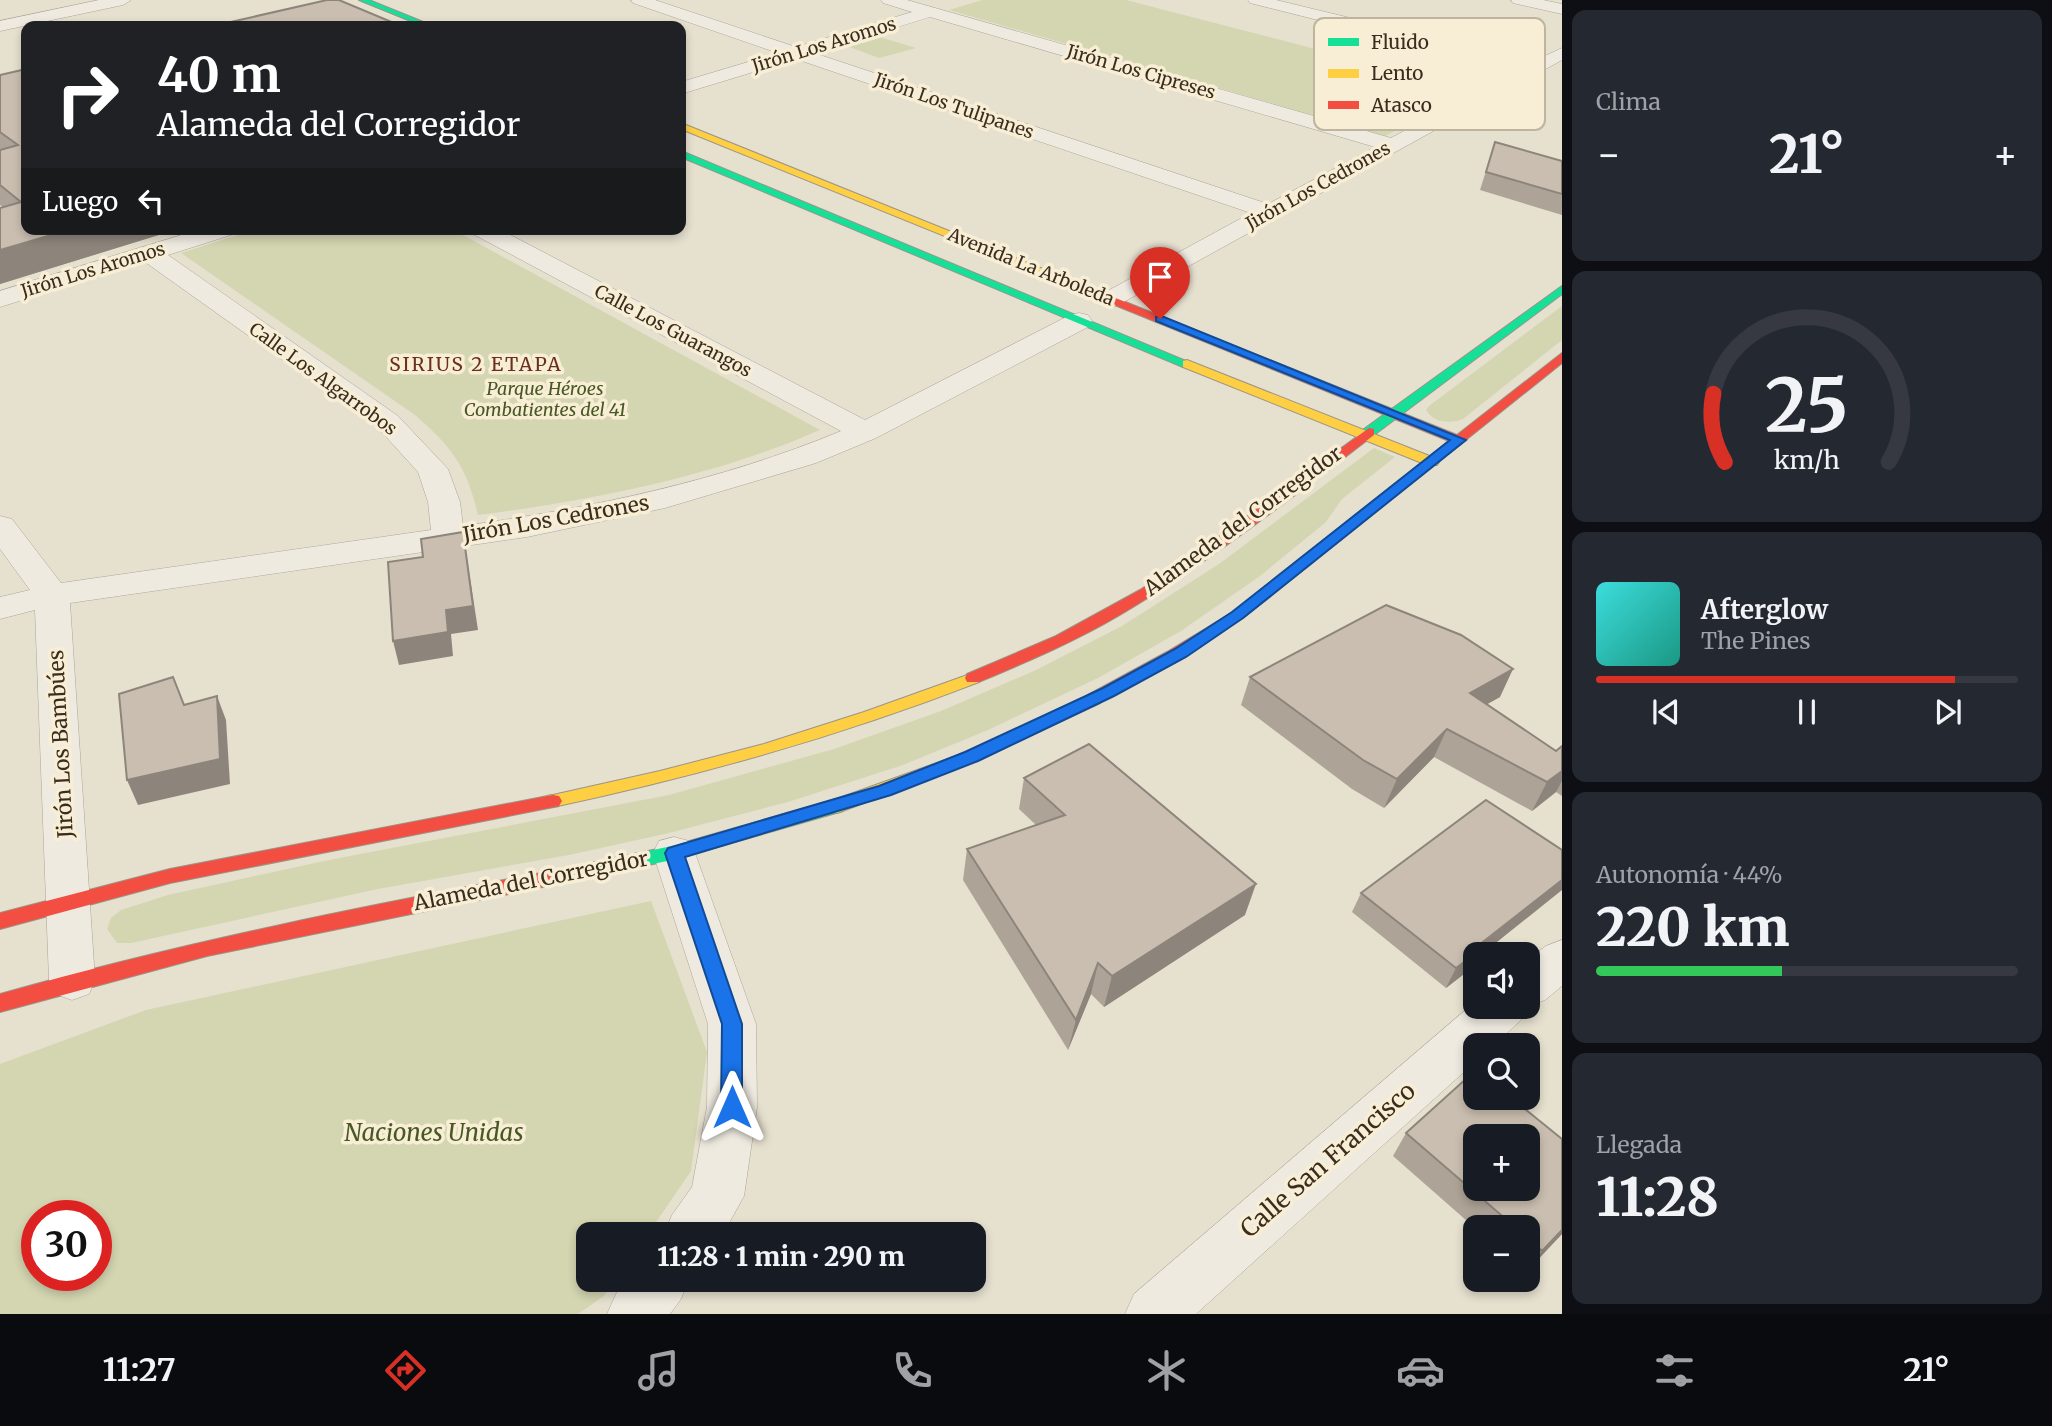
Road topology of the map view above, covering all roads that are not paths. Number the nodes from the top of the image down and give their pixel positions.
1 (56, 0) edge
2 (123, 0) edge
3 (363, 0) edge
4 (639, 0) edge
5 (889, 0) edge
6 (1256, 0) edge
7 (1519, 0) edge
8 (955, 4) dead end
9 (1562, 9) edge
10 (75, 10) junction
11 (930, 12) junction
12 (1329, 18) edge
13 (23, 21) edge
14 (416, 21) edge
15 (21, 22) edge
16 (0, 26) edge
17 (1562, 53) edge
18 (799, 54) junction
19 (1545, 62) edge
20 (686, 87) edge
21 (1314, 123) edge
22 (686, 127) edge
23 (1340, 130) edge
24 (1419, 130) edge
25 (1392, 145) junction
26 (686, 156) edge
27 (1269, 212) junction
28 (207, 235) edge
29 (492, 235) edge
30 (149, 253) junction
31 (1562, 289) edge
32 (0, 299) edge
33 (1111, 299) junction
34 (1079, 321) junction
35 (1562, 357) edge
36 (1393, 414) junction
37 (865, 432) junction
38 (1365, 435) junction
39 (1459, 440) junction
40 (1432, 462) junction
41 (0, 526) edge
42 (448, 539) junction
43 (52, 595) junction
44 (0, 608) edge
45 (674, 853) junction
46 (68, 900) junction
47 (0, 922) edge
48 (1562, 959) edge
49 (1540, 976) edge
50 (72, 980) junction
51 (0, 1003) edge
52 (1489, 1019) edge
53 (699, 1222) edge
54 (652, 1292) edge
55 (636, 1314) edge
56 (1154, 1314) edge

1 - 10 street
2 - 10 street
3 - 14 main road
4 - 18 street, Jirón Los Tulipanes
5 - 11 street, Jirón Los Cipreses
6 - 12 street
7 - 9 street
8 - 11 street, Jirón Los Aromos
10 - 13 street
11 - 18 street, Jirón Los Aromos
11 - 21 street, Jirón Los Cipreses
15 - 16 street
17 - 19 street, Jirón Los Cedrones
18 - 20 street, Jirón Los Aromos
18 - 27 street, Jirón Los Tulipanes
22 - 33 main road, Avenida La Arboleda
23 - 25 street, Jirón Los Cipreses
24 - 25 street, Jirón Los Cedrones
25 - 27 street, Jirón Los Cedrones
26 - 34 main road, Avenida La Arboleda
27 - 33 street, Jirón Los Cedrones
28 - 30 street, Jirón Los Aromos
29 - 37 street, Calle Los Guarangos
30 - 32 street, Jirón Los Aromos
30 - 42 street, Calle Los Algarrobos
31 - 36 main road, Alameda del Corregidor
33 - 36 main road, Avenida La Arboleda
34 - 37 street, Jirón Los Cedrones
34 - 38 main road, Avenida La Arboleda
35 - 39 main road, Alameda del Corregidor
36 - 38 main road, Alameda del Corregidor
36 - 39 main road, Avenida La Arboleda
37 - 42 street, Jirón Los Cedrones
38 - 40 main road, Avenida La Arboleda
38 - 46 main road, Alameda del Corregidor
39 - 40 main road, Alameda del Corregidor
40 - 45 main road, Alameda del Corregidor
41 - 43 street
42 - 43 street, Jirón Los Cedrones
43 - 44 street, Jirón Los Cedrones
43 - 46 street, Jirón Los Bambúes
45 - 50 main road, Alameda del Corregidor
45 - 53 street
46 - 47 main road, Alameda del Corregidor
46 - 50 street, Jirón Los Bambúes
48 - 49 street
50 - 51 main road, Alameda del Corregidor
52 - 56 street, Calle San Francisco
54 - 55 street

